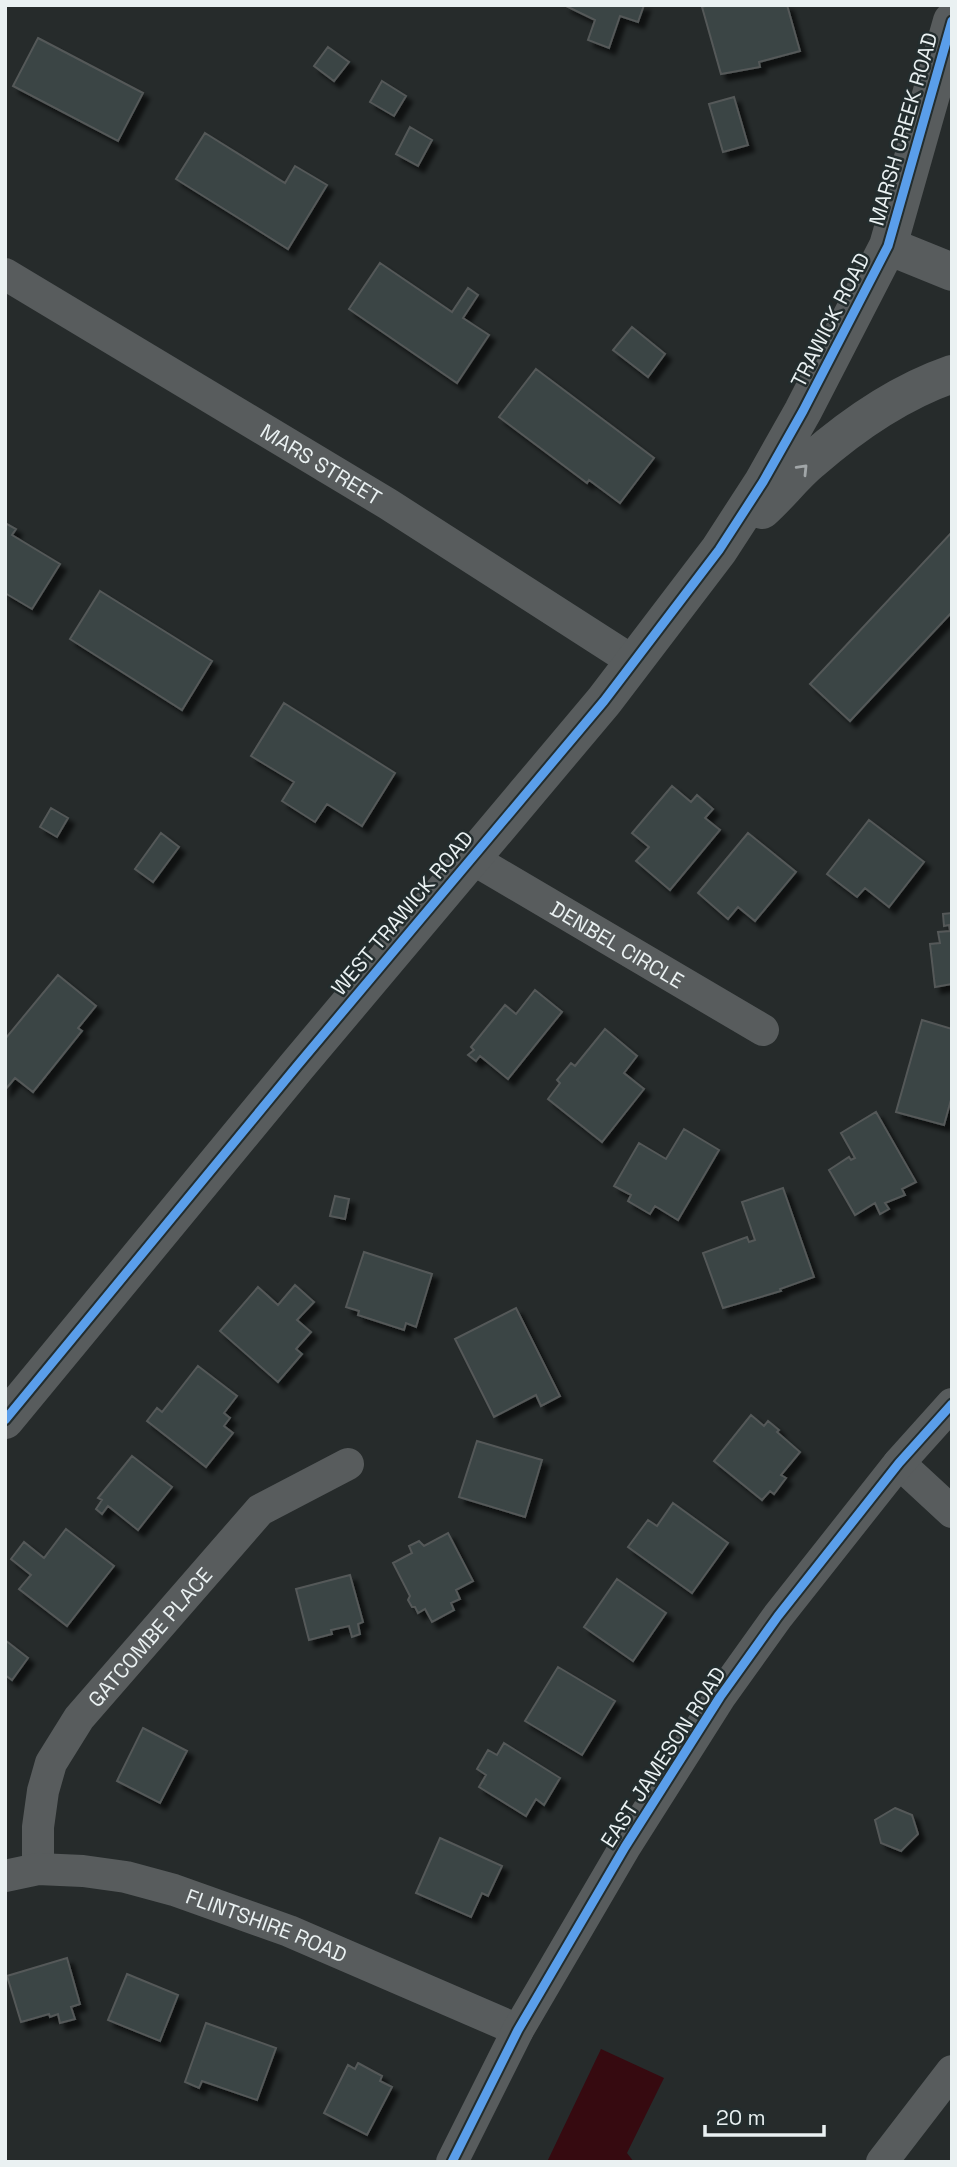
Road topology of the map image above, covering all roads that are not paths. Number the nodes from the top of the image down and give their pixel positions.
1 (952, 21) edge
2 (888, 246) junction
3 (952, 272) edge
4 (5, 274) edge
5 (952, 374) edge
6 (803, 411) joint
7 (719, 550) junction
8 (634, 662) junction
9 (471, 858) junction
10 (763, 1030) dead end
11 (952, 1404) edge
12 (5, 1420) edge
13 (900, 1463) junction
14 (348, 1464) dead end
15 (952, 1512) edge
16 (37, 1869) junction
17 (5, 1876) edge
18 (518, 2030) junction
19 (952, 2071) edge
20 (452, 2162) edge
21 (881, 2162) edge

1 - 2 street, MARSH CREEK ROAD
2 - 3 street, TRAWICK ROAD
2 - 6 street, TRAWICK ROAD
4 - 8 street, MARS STREET
7 -> 5 street
6 - 7 street, WEST TRAWICK ROAD
7 - 8 street, WEST TRAWICK ROAD
8 - 9 street, WEST TRAWICK ROAD
9 - 10 street, DENBEL CIRCLE
9 - 12 street, WEST TRAWICK ROAD
11 - 13 street, EAST JAMESON ROAD
13 - 15 street
13 - 18 street, EAST JAMESON ROAD
14 - 16 street, GATCOMBE PLACE
16 - 17 street, FLINTSHIRE ROAD
16 - 18 street, FLINTSHIRE ROAD
18 - 20 street, EAST JAMESON ROAD
19 - 21 street

